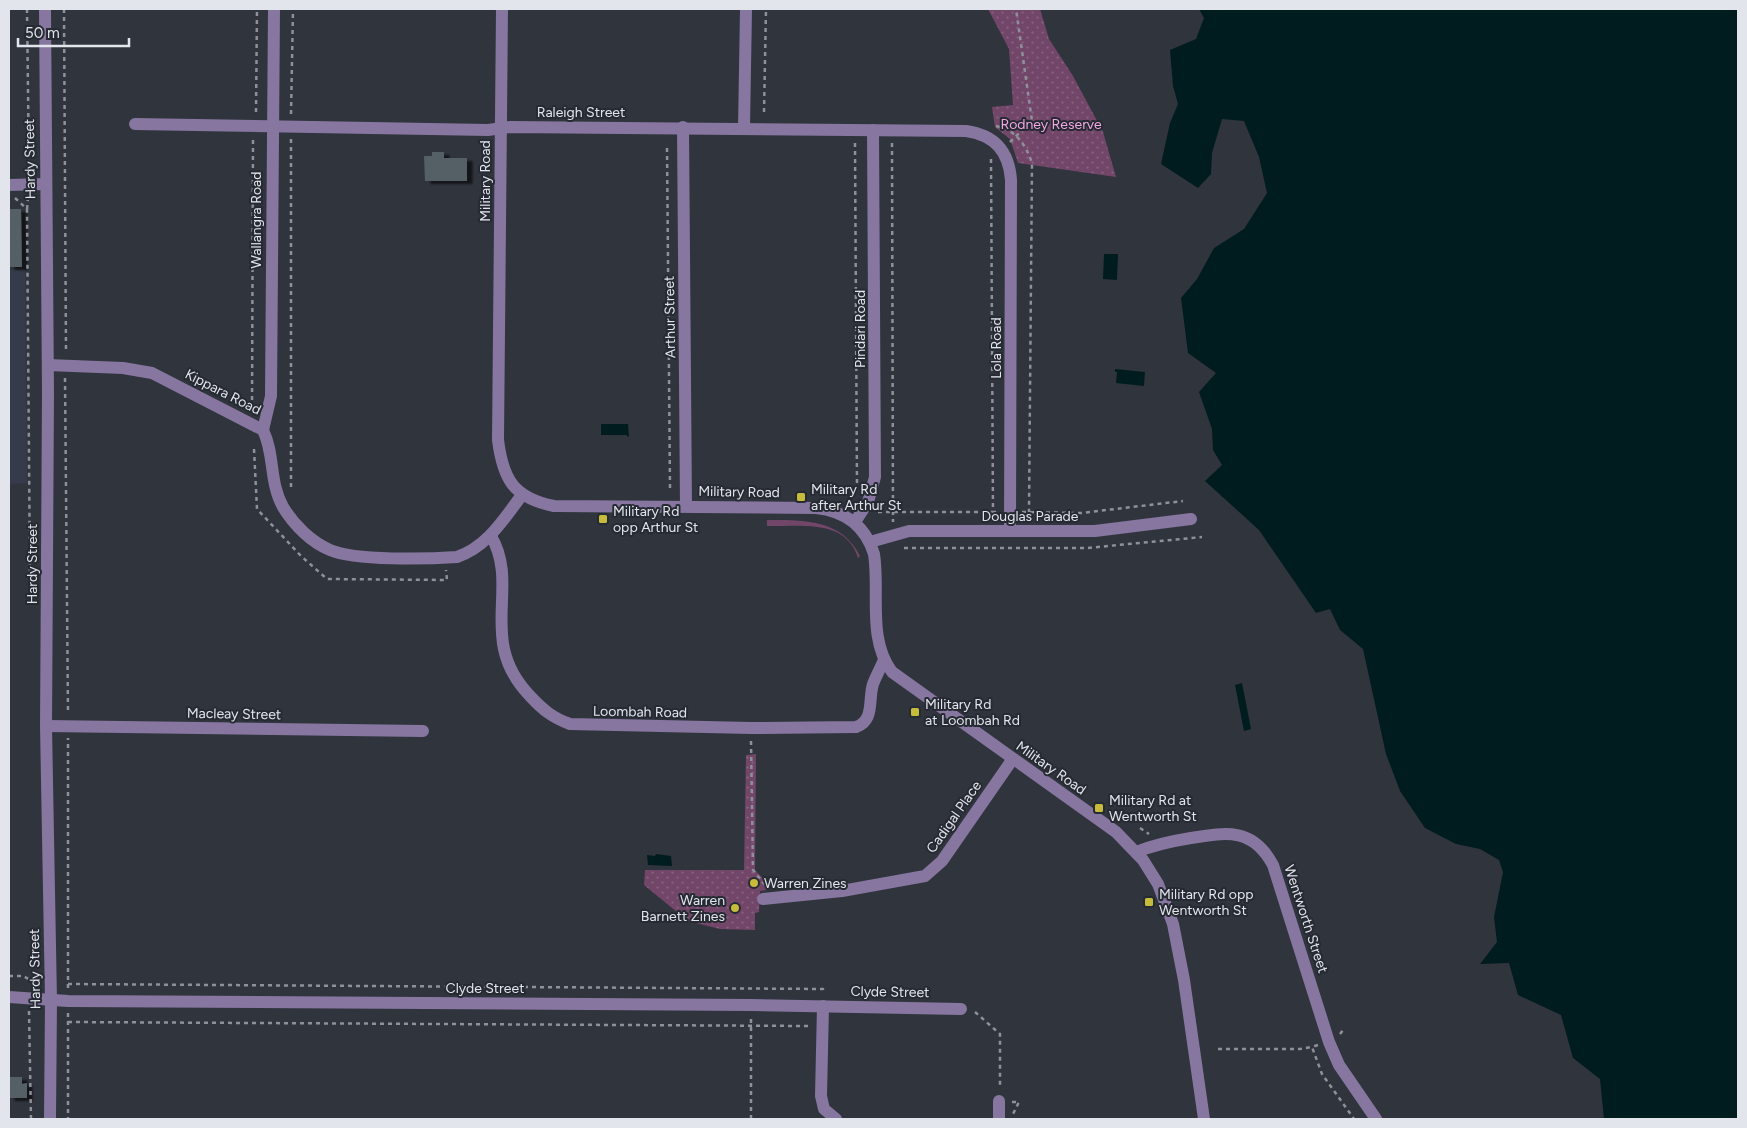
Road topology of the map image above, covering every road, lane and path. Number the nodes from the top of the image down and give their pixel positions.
1 (28, 9) edge
2 (45, 9) edge
3 (64, 9) edge
4 (274, 9) edge
5 (293, 9) edge
6 (502, 9) edge
7 (746, 9) edge
8 (766, 9) edge
9 (1016, 9) edge
10 (764, 112) dead end
11 (135, 124) dead end
12 (272, 125) junction
13 (989, 125) dead end
14 (291, 126) junction
15 (683, 127) junction
16 (500, 128) junction
17 (744, 128) junction
18 (854, 130) junction
19 (873, 130) junction
20 (892, 130) junction
21 (1016, 136) junction
22 (668, 148) dead end
23 (1002, 150) junction
24 (1010, 166) joint
25 (46, 184) junction
26 (9, 185) edge
27 (29, 185) junction
28 (27, 208) dead end
29 (48, 366) junction
30 (65, 366) junction
31 (263, 430) junction
32 (670, 488) dead end
33 (857, 491) dead end
34 (292, 494) dead end
35 (522, 496) junction
36 (686, 506) junction
37 (878, 512) dead end
38 (893, 512) junction
39 (992, 512) dead end
40 (1029, 512) dead end
41 (1191, 519) dead end
42 (855, 522) junction
43 (893, 524) dead end
44 (1010, 530) junction
45 (491, 536) junction
46 (870, 542) junction
47 (446, 570) dead end
48 (447, 580) dead end
49 (883, 662) junction
50 (46, 726) junction
51 (68, 726) junction
52 (750, 728) junction
53 (422, 731) dead end
54 (1012, 760) junction
55 (1140, 828) dead end
56 (1152, 836) dead end
57 (1136, 852) junction
58 (764, 884) dead end
59 (763, 899) dead end
60 (9, 976) edge
61 (51, 984) junction
62 (68, 984) junction
63 (9, 998) edge
64 (29, 998) junction
65 (51, 1000) junction
66 (68, 1001) junction
67 (751, 1005) junction
68 (823, 1006) junction
69 (961, 1009) joint
70 (68, 1022) junction
71 (751, 1025) junction
72 (823, 1026) junction
73 (1312, 1047) dead end
74 (1218, 1048) dead end
75 (999, 1101) joint
76 (31, 1119) edge
77 (50, 1119) edge
78 (68, 1119) edge
79 (750, 1119) edge
80 (836, 1119) edge
81 (999, 1119) edge
82 (1204, 1119) edge
83 (1376, 1119) edge

1 - 27 path
2 - 25 street, Hardy Street
3 - 30 path
4 - 12 street, Wallangra Road
5 - 14 path
6 - 16 street, Military Road
7 - 17 street
8 - 10 path
9 - 21 path
11 - 12 street, Raleigh Street
12 - 14 street, Raleigh Street
12 - 31 street, Wallangra Road
13 - 21 path
14 - 16 street, Raleigh Street
14 - 34 path
15 - 16 street, Raleigh Street
15 - 17 street, Raleigh Street
15 - 36 street, Arthur Street
16 - 35 street, Military Road
17 - 18 street, Raleigh Street
18 - 19 street, Raleigh Street
18 - 33 path
19 - 20 street, Raleigh Street
19 - 42 street, Pindari Road
20 - 23 street, Raleigh Street
20 - 38 path
21 - 23 path
21 - 40 path
22 - 32 path
23 - 24 street, Raleigh Street
24 - 44 street, Lola Road
25 - 27 street
25 - 29 street, Hardy Street
26 - 27 street
27 - 28 path
29 - 30 street, Kippara Road
29 - 50 street, Hardy Street
30 - 31 street, Kippara Road
30 - 51 path
31 - 45 street, Kippara Road
35 - 36 street, Military Road
35 - 45 street, Kippara Road
36 - 42 street, Military Road
37 - 38 path
38 - 39 path
38 - 43 path
41 - 44 street, Douglas Parade
42 - 46 street, Military Road
44 - 46 street, Douglas Parade
45 - 52 street, Loombah Road
46 - 49 street, Military Road
47 - 48 path
49 - 52 street, Loombah Road
49 - 54 street, Military Road
50 - 51 street, Macleay Street
50 - 61 street, Hardy Street
51 - 53 street, Macleay Street
51 - 62 path
52 - 58 path
54 - 57 street, Military Road
54 - 59 street, Cadigal Place
55 - 56 path
57 - 82 street, Military Road
57 - 83 street, Wentworth Street
60 - 61 path
61 - 62 path
61 - 65 street, Hardy Street
62 - 66 path
62 - 68 path
63 - 64 street, Clyde Street
64 - 65 street, Clyde Street
64 - 76 path
65 - 66 street, Clyde Street
65 - 77 street, Hardy Street
66 - 67 street, Clyde Street
66 - 70 path
67 - 68 street, Clyde Street
67 - 71 path
68 - 69 street, Clyde Street
68 - 72 street
69 - 75 path
70 - 71 path
70 - 78 path
71 - 72 path
71 - 79 path
72 - 80 street
73 - 74 path
75 - 81 street

